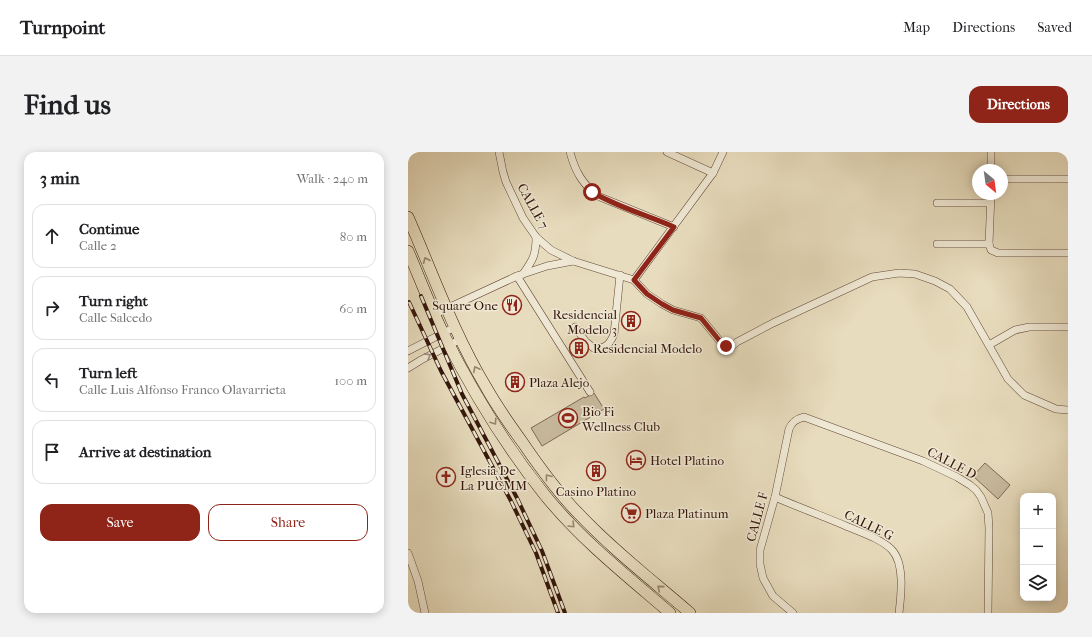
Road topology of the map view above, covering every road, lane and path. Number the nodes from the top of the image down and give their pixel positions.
1 (499, 152) edge
2 (570, 152) edge
3 (667, 152) edge
4 (723, 152) edge
5 (991, 152) edge
6 (991, 164) edge
7 (713, 173) junction
8 (1008, 179) edge
9 (1068, 179) edge
10 (990, 200) edge
11 (937, 203) dead end
12 (990, 203) junction
13 (408, 217) edge
14 (674, 227) junction
15 (536, 237) junction
16 (937, 244) dead end
17 (990, 247) junction
18 (408, 251) edge
19 (1068, 253) edge
20 (573, 261) junction
21 (520, 275) junction
22 (620, 275) junction
23 (634, 280) junction
24 (447, 308) junction
25 (435, 314) junction
26 (455, 327) junction
27 (575, 327) dead end
28 (1068, 327) edge
29 (443, 333) junction
30 (461, 339) junction
31 (449, 345) junction
32 (989, 345) junction
33 (408, 351) edge
34 (408, 368) edge
35 (590, 392) dead end
36 (1068, 410) edge
37 (798, 418) joint
38 (775, 497) junction
39 (408, 553) edge
40 (426, 613) edge
41 (670, 613) edge
42 (690, 613) edge
43 (793, 613) edge
44 (899, 613) edge
45 (988, 613) edge

1 - 15 street, CALLE 7
2 - 14 street
3 - 7 street
4 - 7 street
5 - 6 street
7 - 14 street
8 - 9 street
10 - 12 street
11 - 12 street
12 - 17 street
24 -> 13 main road
14 - 23 street
15 - 20 street, CALLE 7
15 - 21 street
16 - 17 street
17 - 19 street
18 - 25 main road
20 - 21 street
20 - 22 street, CALLE 7
21 - 24 street
21 - 35 street
22 - 23 street, CALLE 7
22 - 27 street
23 - 32 street
24 - 25 street
24 - 26 main road
25 - 29 main road
26 - 29 street
26 - 30 main road
28 - 32 street
29 - 31 main road
29 - 33 street
30 - 31 street
42 -> 30 main road
34 -> 31 street
31 -> 41 main road
32 - 36 street
37 - 38 street, CALLE F
37 - 45 street, CALLE D
38 - 43 street, CALLE F
38 - 44 street, CALLE G
39 - 40 street

